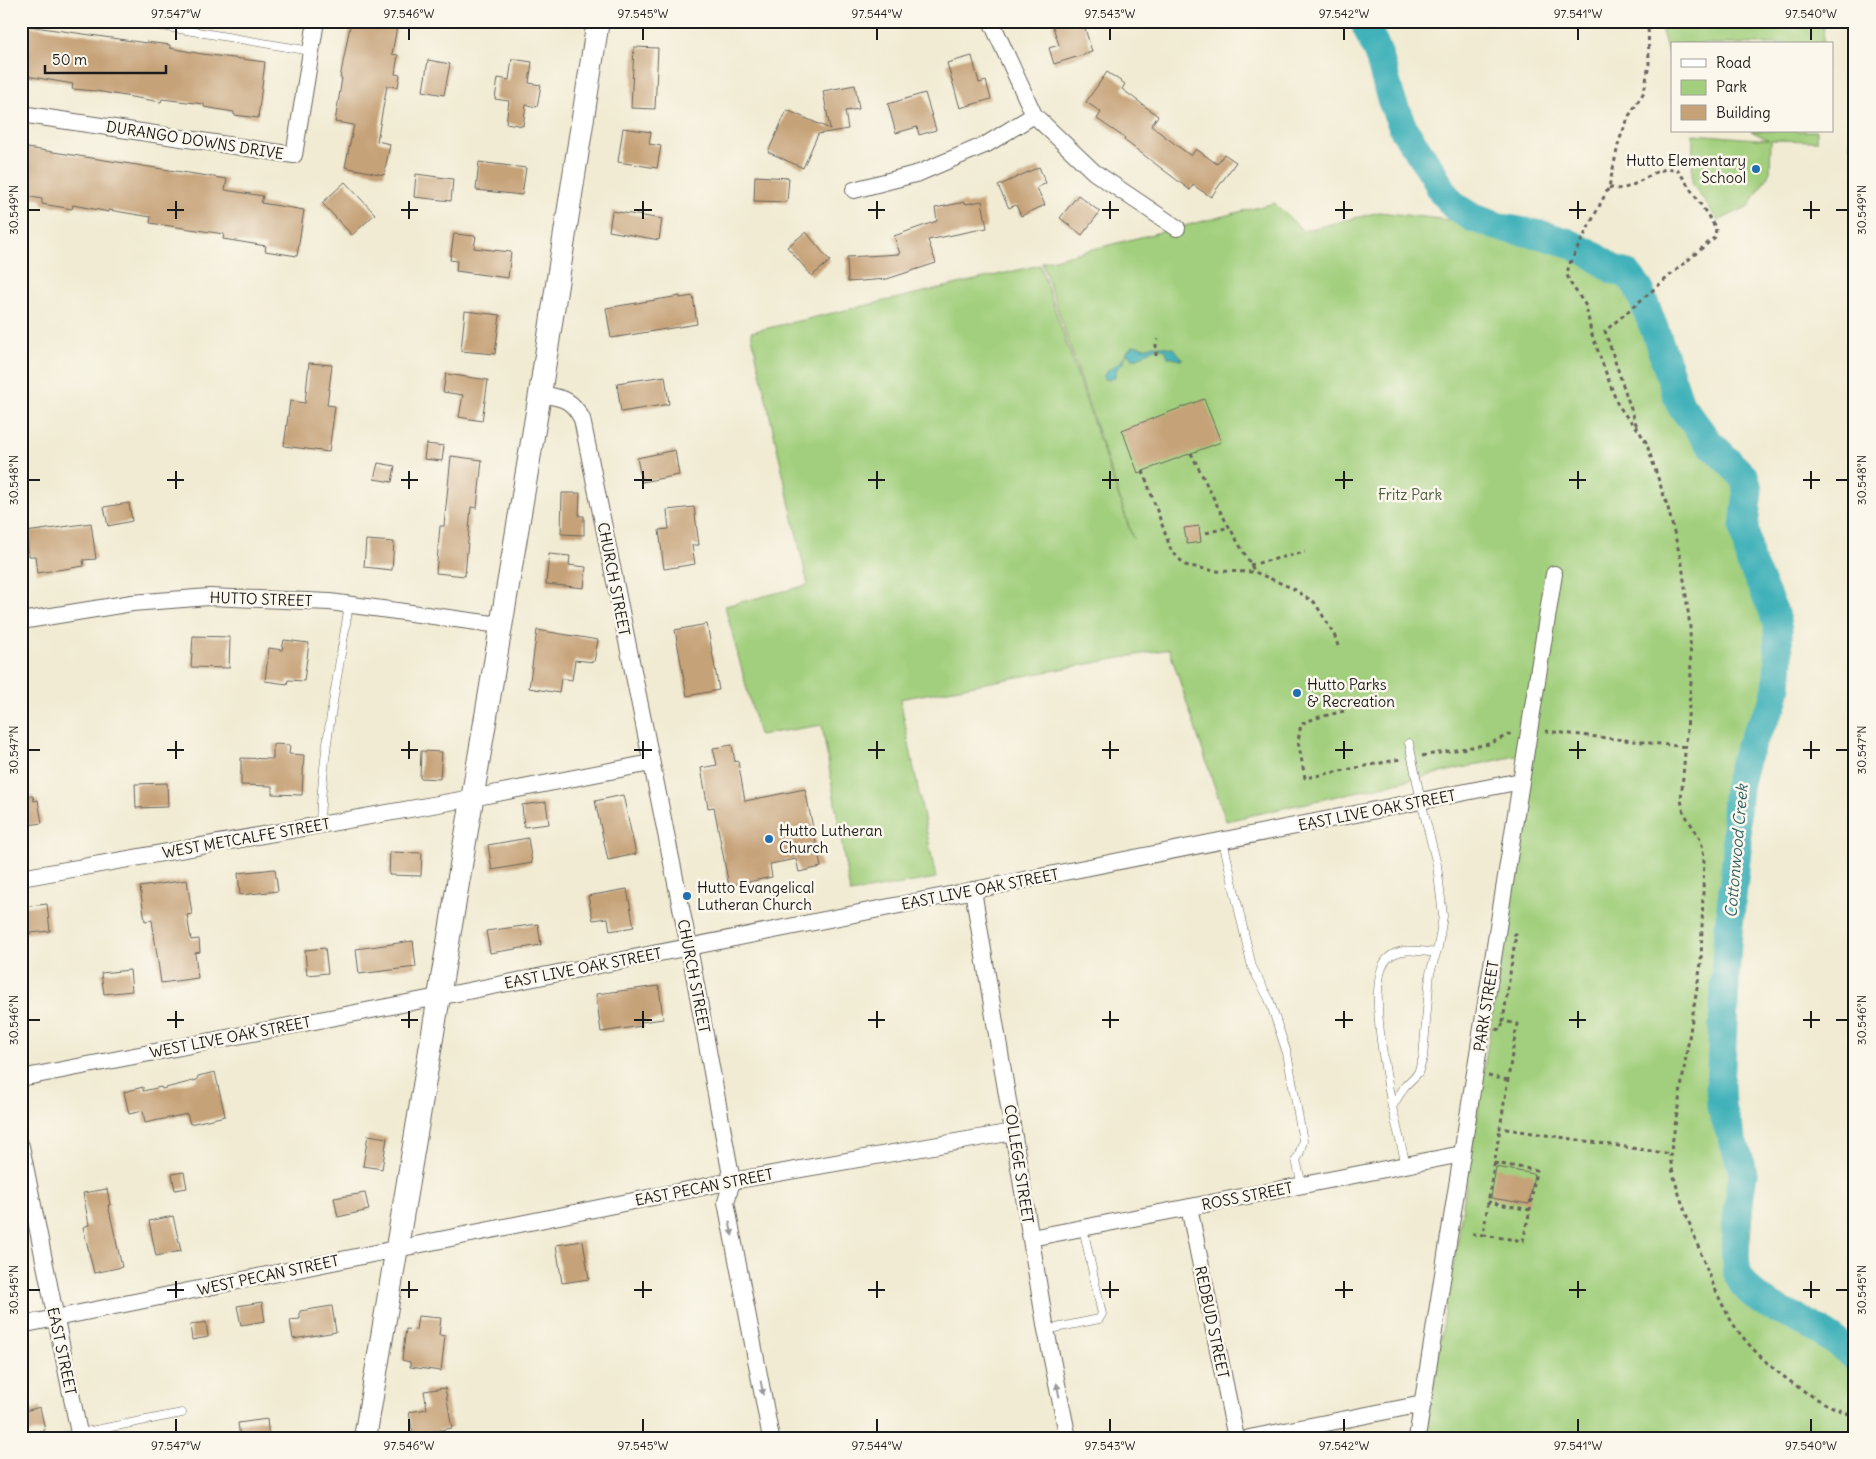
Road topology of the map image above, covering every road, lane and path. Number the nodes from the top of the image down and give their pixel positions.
1 (132, 21) edge
2 (316, 21) edge
3 (598, 21) edge
4 (991, 21) edge
5 (1648, 21) edge
6 (311, 50) junction
7 (21, 114) edge
8 (1034, 115) junction
9 (1608, 187) junction
10 (854, 190) dead end
11 (1177, 228) dead end
12 (1157, 341) dead end
13 (1155, 354) dead end
14 (540, 394) junction
15 (1638, 428) junction
16 (1191, 453) dead end
17 (1143, 471) dead end
18 (1230, 527) junction
19 (1206, 533) dead end
20 (1305, 552) dead end
21 (1250, 565) junction
22 (1255, 572) junction
23 (1554, 574) dead end
24 (349, 604) junction
25 (21, 620) edge
26 (500, 625) junction
27 (1339, 648) dead end
28 (1344, 711) dead end
29 (1529, 730) junction
30 (1409, 743) dead end
31 (1686, 746) junction
32 (1412, 757) junction
33 (650, 763) junction
34 (1521, 781) junction
35 (472, 798) junction
36 (1421, 801) junction
37 (320, 825) junction
38 (1223, 841) junction
39 (21, 878) edge
40 (973, 890) junction
41 (1508, 933) dead end
42 (689, 947) junction
43 (1436, 953) junction
44 (438, 997) junction
45 (1485, 1076) dead end
46 (21, 1078) edge
47 (1508, 1080) junction
48 (1392, 1108) junction
49 (1500, 1128) junction
50 (1013, 1132) junction
51 (21, 1146) edge
52 (1462, 1154) junction
53 (1671, 1154) junction
54 (1494, 1163) junction
55 (1406, 1165) junction
56 (732, 1181) junction
57 (1302, 1185) junction
58 (1488, 1202) junction
59 (1189, 1207) junction
60 (1530, 1210) junction
61 (1083, 1228) junction
62 (1472, 1234) dead end
63 (1483, 1235) junction
64 (1031, 1238) junction
65 (396, 1248) junction
66 (55, 1318) junction
67 (21, 1325) edge
68 (1046, 1330) junction
69 (1423, 1404) junction
70 (182, 1413) dead end
71 (1855, 1416) edge
72 (80, 1435) edge
73 (55, 1438) edge
74 (365, 1438) edge
75 (771, 1438) edge
76 (1068, 1438) edge
77 (1236, 1438) edge
78 (1249, 1438) edge
79 (1417, 1438) edge

1 - 6 lane
2 - 6 street, DURANGO DOWNS DRIVE
3 - 14 main road
4 - 8 street
5 - 9 path
6 - 7 street, DURANGO DOWNS DRIVE
8 - 10 street
8 - 11 street
9 - 15 path
9 - 15 path
12 - 13 path
14 - 26 main road
14 - 33 street, CHURCH STREET
15 - 31 path
16 - 18 path
17 - 22 path
18 - 19 path
18 - 21 path
20 - 21 path
21 - 22 path
22 - 27 path
23 - 29 street, PARK STREET
24 - 25 street, HUTTO STREET
24 - 26 street, HUTTO STREET
24 - 37 lane
26 - 35 main road
28 - 32 path
29 - 31 path
29 - 32 path
29 - 34 street, PARK STREET
30 - 32 lane
31 - 53 path
32 - 36 lane
33 - 35 street, WEST METCALFE STREET
33 - 42 street, CHURCH STREET
34 - 36 street, EAST LIVE OAK STREET
34 - 52 street, PARK STREET
35 - 37 street, WEST METCALFE STREET
35 - 44 main road
36 - 38 street, EAST LIVE OAK STREET
36 - 43 lane
37 - 39 street, WEST METCALFE STREET
38 - 40 street, EAST LIVE OAK STREET
38 - 57 lane
40 - 42 street, EAST LIVE OAK STREET
40 - 50 street, COLLEGE STREET
41 - 47 path
42 - 44 street, EAST LIVE OAK STREET
42 - 56 street, CHURCH STREET
43 - 48 lane
43 - 48 lane
44 - 46 street, WEST LIVE OAK STREET
44 - 65 main road
45 - 47 path
47 - 49 path
48 - 55 lane
49 - 53 path
49 - 54 path
50 - 56 street, EAST PECAN STREET
50 - 64 street, COLLEGE STREET
51 - 66 street, EAST STREET
52 - 55 street, ROSS STREET
52 - 69 street, PARK STREET
53 - 71 path
54 - 58 path
54 - 60 path
55 - 57 street, ROSS STREET
56 - 65 street, EAST PECAN STREET
56 -> 75 street, CHURCH STREET
57 - 59 street, ROSS STREET
58 - 60 path
58 - 63 path
59 - 61 street, ROSS STREET
59 - 77 street, REDBUD STREET
60 - 63 path
61 - 64 street, ROSS STREET
61 - 68 lane
62 - 63 path
64 - 68 street, COLLEGE STREET
65 - 66 street, WEST PECAN STREET
65 - 74 main road
66 - 67 street, WEST PECAN STREET
66 - 72 street, EAST STREET
76 -> 68 street, COLLEGE STREET
69 - 78 street
69 - 79 street, PARK STREET
70 - 72 lane
72 - 73 lane

